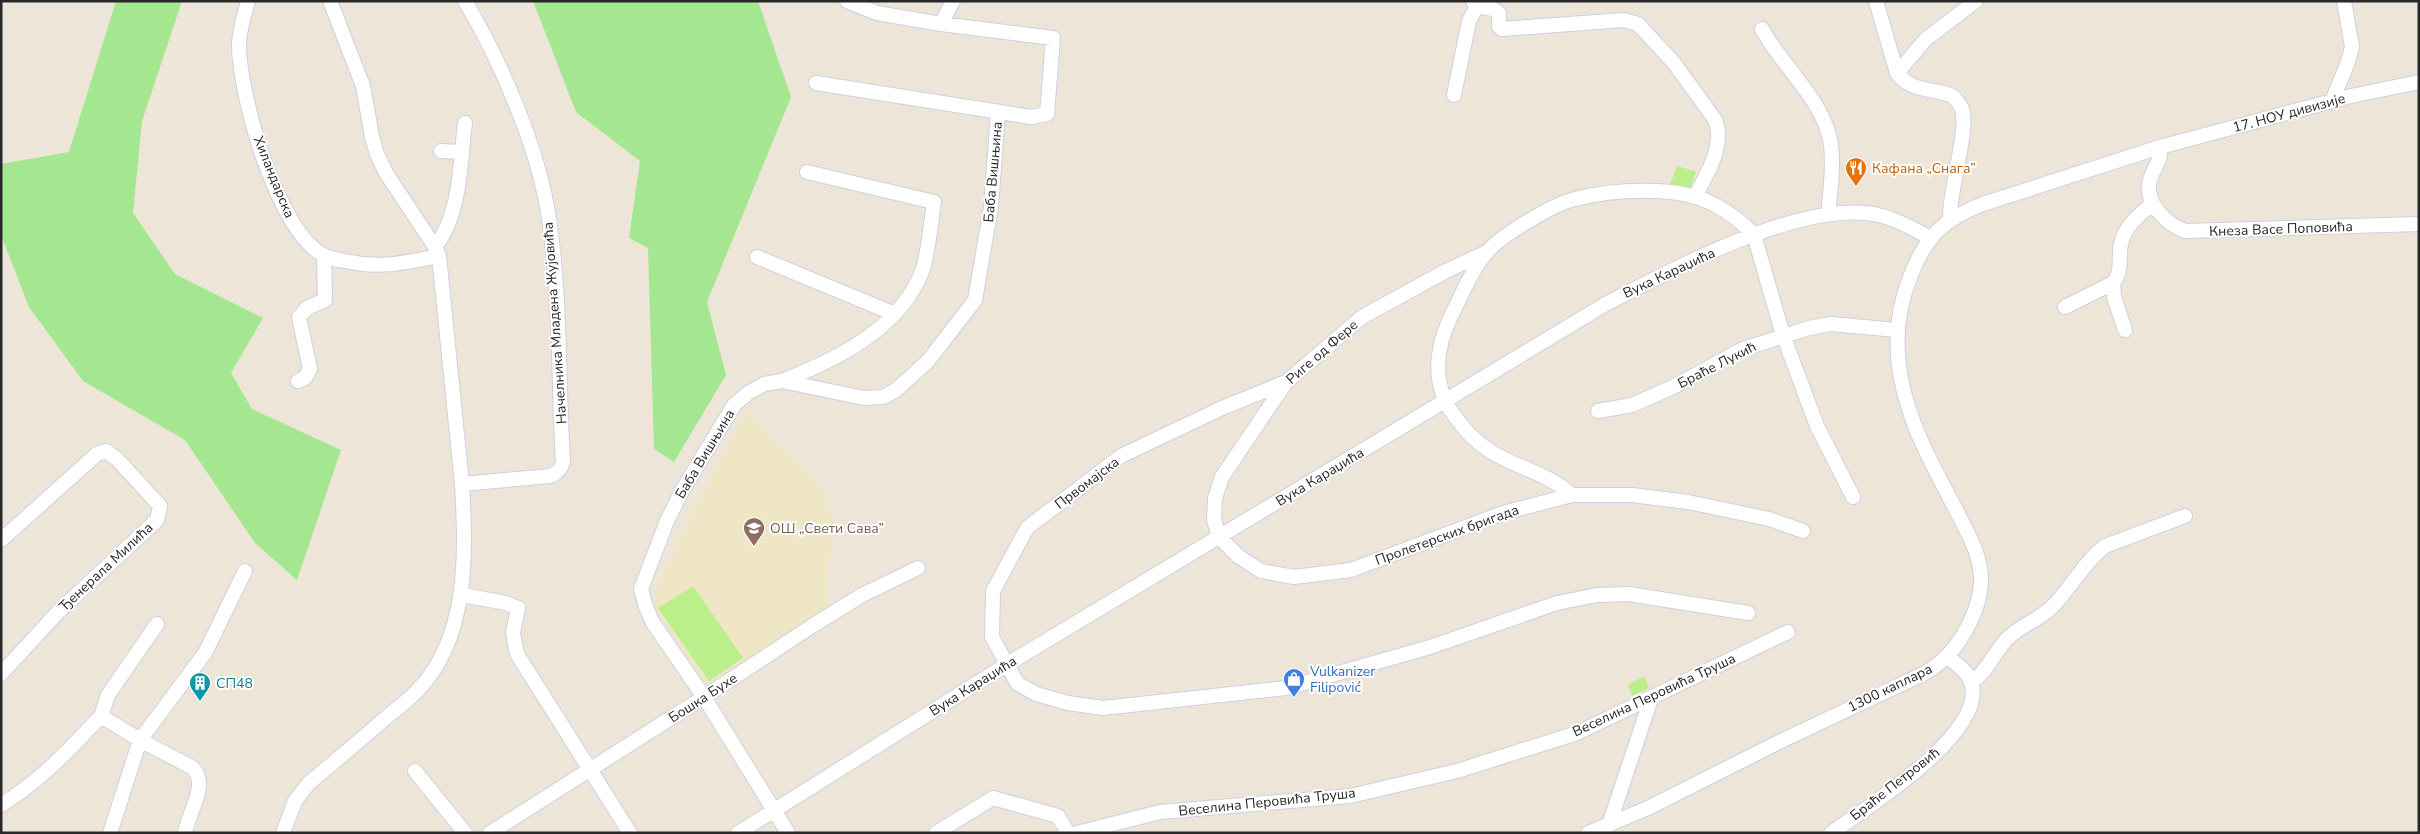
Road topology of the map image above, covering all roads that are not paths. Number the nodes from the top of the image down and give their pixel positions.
1 (248, 1) edge
2 (330, 1) edge
3 (465, 1) edge
4 (847, 1) edge
5 (953, 1) edge
6 (1876, 1) edge
7 (1976, 1) edge
8 (2344, 1) edge
9 (1475, 4) edge
10 (941, 24) junction
11 (1762, 29) dead end
12 (1897, 73) junction
13 (2419, 82) edge
14 (816, 83) dead end
15 (1454, 95) dead end
16 (2332, 101) junction
17 (998, 112) junction
18 (465, 123) dead end
19 (2160, 148) junction
20 (442, 150) dead end
21 (462, 152) junction
22 (807, 172) dead end
23 (1695, 197) junction
24 (2153, 204) junction
25 (1828, 214) junction
26 (1950, 219) junction
27 (2419, 224) edge
28 (1754, 235) junction
29 (1930, 238) junction
30 (437, 252) junction
31 (1487, 252) junction
32 (324, 256) junction
33 (757, 257) dead end
34 (2113, 283) junction
35 (2065, 307) dead end
36 (895, 314) junction
37 (1897, 330) junction
38 (2125, 330) dead end
39 (1782, 335) junction
40 (298, 381) dead end
41 (782, 381) junction
42 (1286, 382) junction
43 (1445, 401) junction
44 (1598, 411) dead end
45 (462, 484) junction
46 (1572, 495) junction
47 (1853, 498) dead end
48 (2185, 516) dead end
49 (1803, 531) dead end
50 (1219, 537) junction
51 (1, 540) edge
52 (918, 568) dead end
53 (245, 571) dead end
54 (462, 595) junction
55 (1748, 613) dead end
56 (157, 624) dead end
57 (1788, 632) dead end
58 (1948, 657) junction
59 (1006, 665) junction
60 (1, 674) edge
61 (1972, 682) junction
62 (704, 697) junction
63 (1651, 699) junction
64 (101, 716) junction
65 (140, 740) junction
66 (415, 770) dead end
67 (591, 770) junction
68 (1, 805) edge
69 (773, 811) junction
70 (1610, 825) junction
71 (110, 833) edge
72 (185, 833) edge
73 (283, 833) edge
74 (465, 833) edge
75 (490, 833) edge
76 (630, 833) edge
77 (738, 833) edge
78 (788, 833) edge
79 (936, 833) edge
80 (1068, 833) edge
81 (1077, 833) edge
82 (1588, 833) edge
83 (1831, 833) edge

1 - 32 street, Хиландарска
2 - 30 street
3 - 45 street, Начелника Младена Жујовића
4 - 10 street
5 - 10 street
6 - 12 street
7 - 12 street
8 - 16 street
9 - 15 street
9 - 23 street
10 - 17 street
11 - 25 street
12 - 26 street
13 - 16 street, 17. НОУ дивизије
14 - 17 street
16 - 19 street, 17. НОУ дивизије
17 - 41 street, Баба Вишњина
18 - 21 street
19 - 24 street
19 - 26 street, 17. НОУ дивизије
20 - 21 street
21 - 30 street
22 - 36 street
23 - 28 street
23 - 31 street
24 - 27 street, Кнеза Васе Поповића
24 - 34 street
25 - 28 street, Вука Караџића
25 - 29 street, Вука Караџића
26 - 29 street, 1300 каплара
28 - 39 street
28 - 43 street, Вука Караџића
29 - 37 street, 1300 каплара
30 - 32 street, Хиландарска
30 - 45 street
31 - 42 street, Риге од Фере
31 - 43 street
32 - 40 street
33 - 36 street
34 - 35 street
34 - 38 street
36 - 41 street
37 - 39 street, Браће Лукић
37 - 58 street, 1300 каплара
39 - 44 street, Браће Лукић
39 - 47 street
41 - 62 street, Баба Вишњина
42 - 50 street, Риге од Фере
42 - 59 street, Првомајска
43 - 46 street
43 - 50 street, Вука Караџића
45 - 54 street
46 - 49 street, Пролетерских бригада
46 - 50 street, Пролетерских бригада
48 - 61 street
50 - 59 street, Вука Караџића
51 - 60 street, Ђенерала Милића
52 - 62 street, Бошка Бухе
53 - 65 street
54 - 67 street
54 - 73 street
55 - 59 street, Првомајска
56 - 64 street
57 - 63 street, Веселина Перовића Труша
58 - 61 street
58 - 70 street, 1300 каплара
59 - 69 street, Вука Караџића
61 - 83 street, Браће Петровић
62 - 67 street, Бошка Бухе
62 - 69 street
63 - 70 street
63 - 81 street, Веселина Перовића Труша
64 - 65 street
64 - 68 street
65 - 71 street
65 - 72 street
66 - 74 street
67 - 75 street, Бошка Бухе
67 - 76 street
69 - 77 street, Вука Караџића
69 - 78 street
70 - 82 street, 1300 каплара
79 - 80 street

